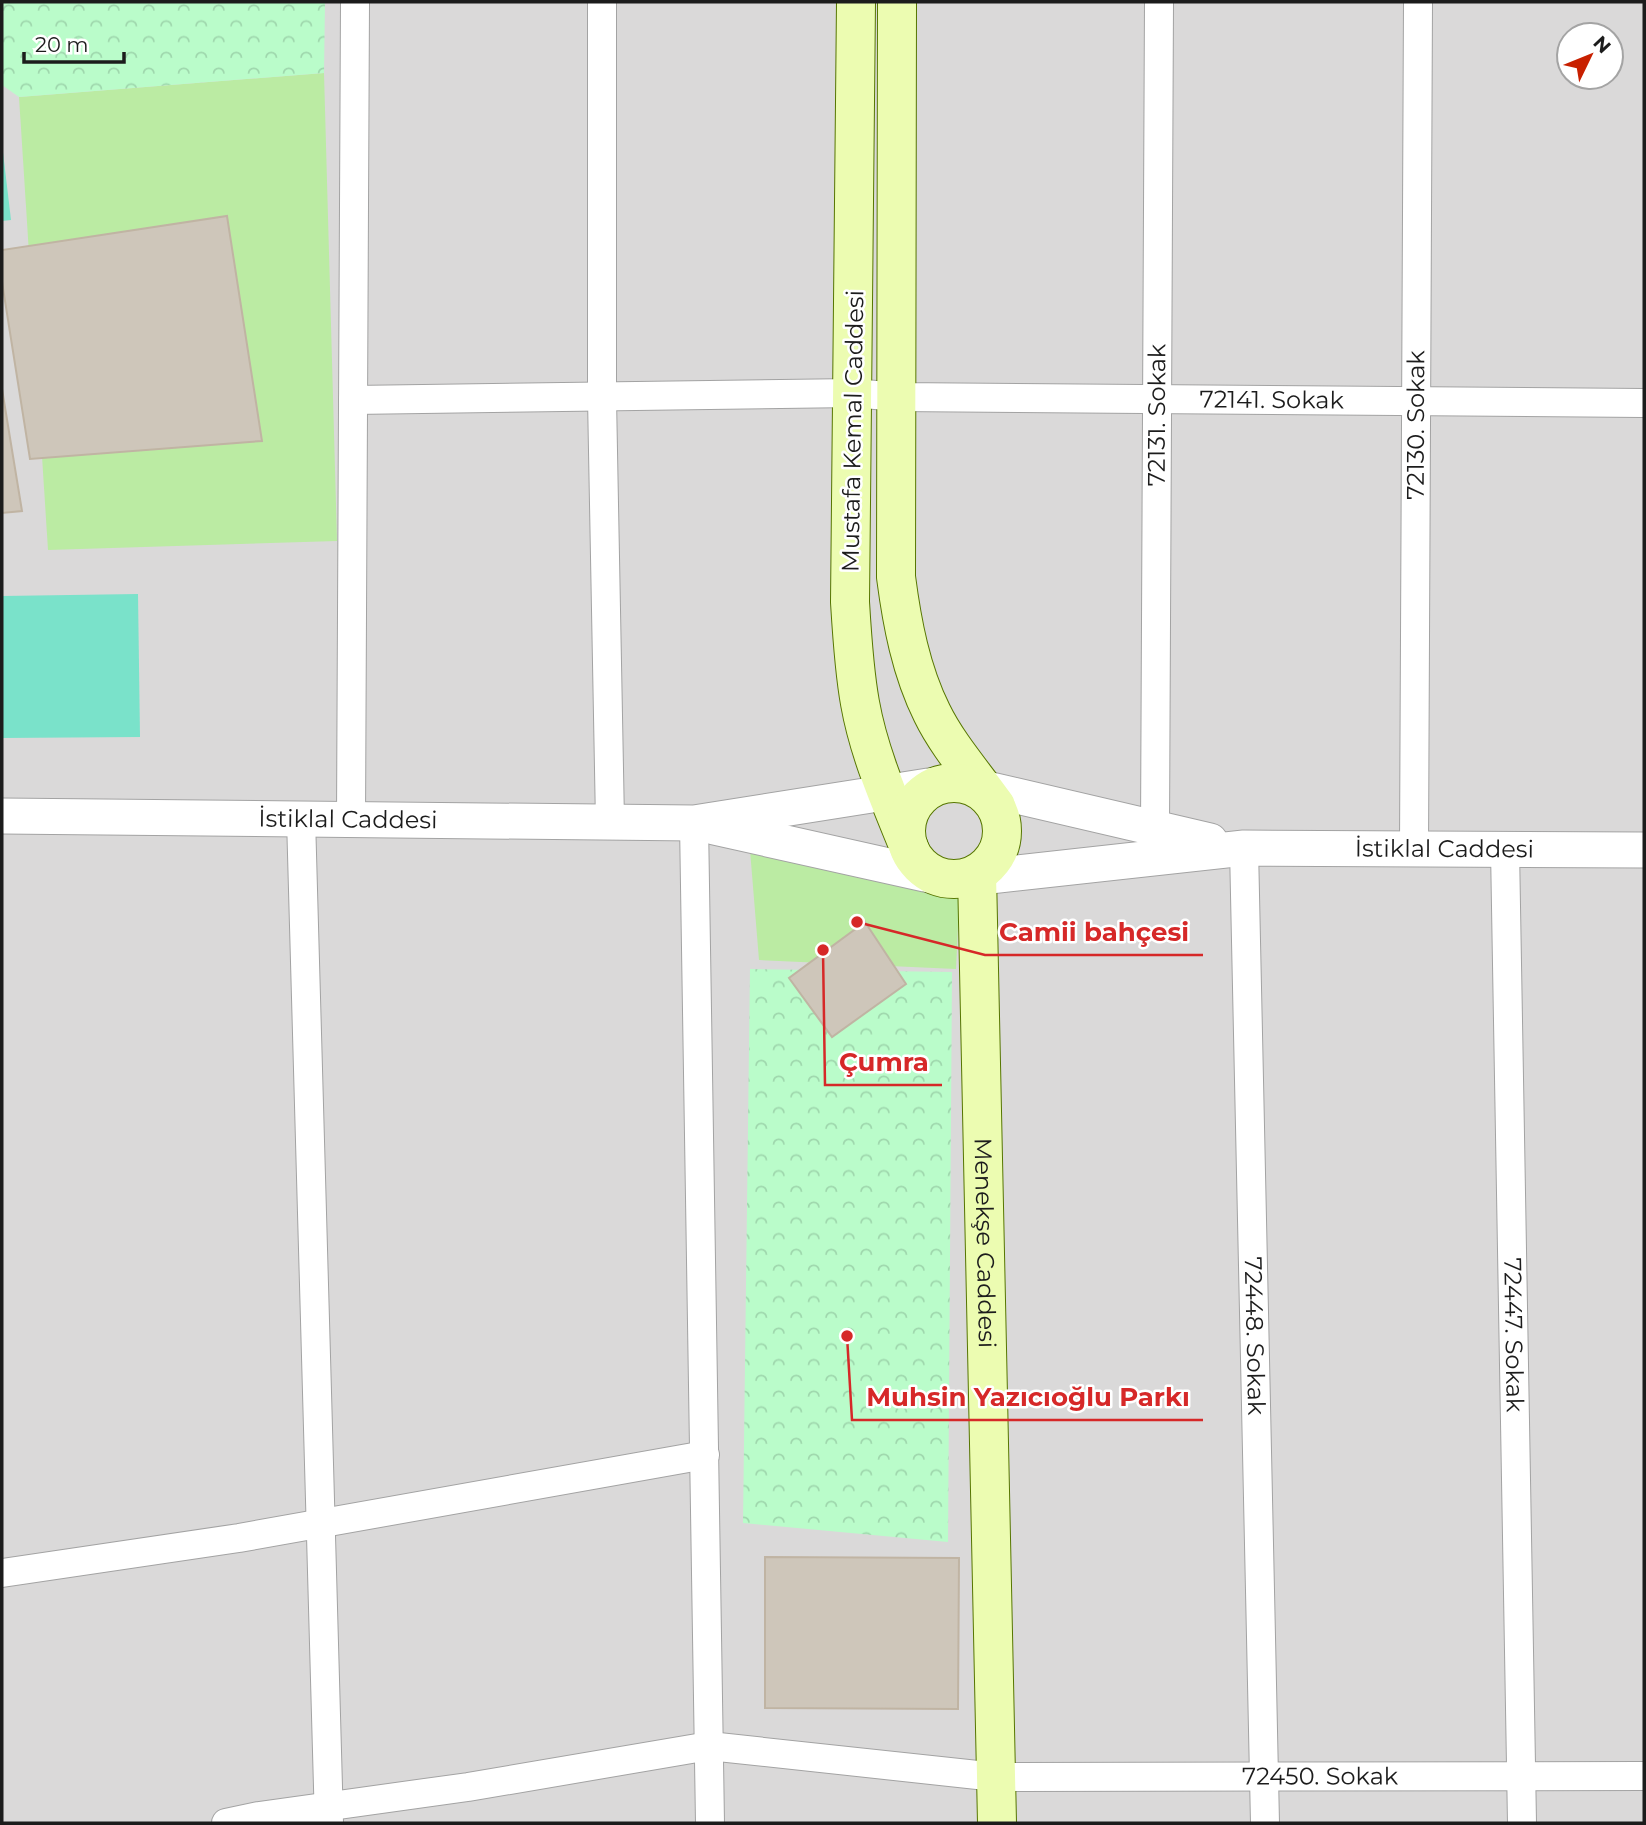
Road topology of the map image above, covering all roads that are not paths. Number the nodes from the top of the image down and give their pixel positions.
1 (355, 2) edge
2 (602, 2) edge
3 (856, 2) edge
4 (897, 2) edge
5 (1159, 2) edge
6 (1418, 2) edge
7 (854, 393) junction
8 (897, 397) junction
9 (602, 398) junction
10 (1157, 399) junction
11 (353, 400) junction
12 (1416, 401) junction
13 (1644, 404) edge
14 (974, 791) junction
15 (887, 792) junction
16 (2, 816) edge
17 (301, 818) junction
18 (351, 819) junction
19 (610, 822) junction
20 (694, 823) junction
21 (1154, 830) junction
22 (1244, 848) junction
23 (1413, 849) junction
24 (1505, 849) junction
25 (910, 850) junction
26 (1644, 850) edge
27 (966, 877) junction
28 (705, 1455) junction
29 (320, 1523) junction
30 (2, 1573) edge
31 (709, 1746) junction
32 (1521, 1776) junction
33 (1644, 1776) edge
34 (996, 1777) junction
35 (1264, 1777) junction
36 (328, 1815) edge
37 (226, 1823) edge
38 (710, 1823) edge
39 (997, 1823) edge
40 (1265, 1823) edge
41 (1522, 1823) edge

1 - 11 street
2 - 9 street
3 - 7 main road, Mustafa Kemal Caddesi
4 - 8 main road, Mustafa Kemal Caddesi
5 - 10 street, 72131. Sokak
6 - 12 street, 72130. Sokak
7 - 8 street, 72141. Sokak
7 - 9 street, 72141. Sokak
7 - 15 main road, Mustafa Kemal Caddesi
8 - 10 street, 72141. Sokak
8 - 14 main road, Mustafa Kemal Caddesi
9 - 11 street, 72141. Sokak
9 - 19 street
10 - 12 street, 72141. Sokak
10 - 21 street, 72131. Sokak
11 - 18 street
12 - 13 street, 72141. Sokak
12 - 23 street, 72130. Sokak
14 - 15 street, İstiklal Caddesi
14 - 21 street, İstiklal Caddesi
14 - 25 main road
14 - 27 main road
15 - 20 street, İstiklal Caddesi
15 - 25 main road, Mustafa Kemal Caddesi
16 - 17 street, İstiklal Caddesi
17 - 18 street, İstiklal Caddesi
17 - 29 street
18 - 19 street, İstiklal Caddesi
19 - 20 street, İstiklal Caddesi
20 - 27 street, İstiklal Caddesi
20 - 28 street
21 - 22 street, İstiklal Caddesi
22 - 23 street, İstiklal Caddesi
22 - 27 street, İstiklal Caddesi
22 - 35 street, 72448. Sokak
23 - 24 street, İstiklal Caddesi
24 - 26 street, İstiklal Caddesi
24 - 32 street, 72447. Sokak
25 - 27 main road
27 - 34 main road, Menekşe Caddesi
28 - 29 street
28 - 31 street
29 - 30 street
29 - 36 street
31 - 34 street, 72450. Sokak
31 - 36 street, 72450. Sokak
31 - 38 street
32 - 33 street, 72450. Sokak
32 - 35 street, 72450. Sokak
32 - 41 street, 72447. Sokak
34 - 35 street, 72450. Sokak
34 - 39 main road, Menekşe Caddesi
35 - 40 street, 72448. Sokak
36 - 37 street, 72450. Sokak

